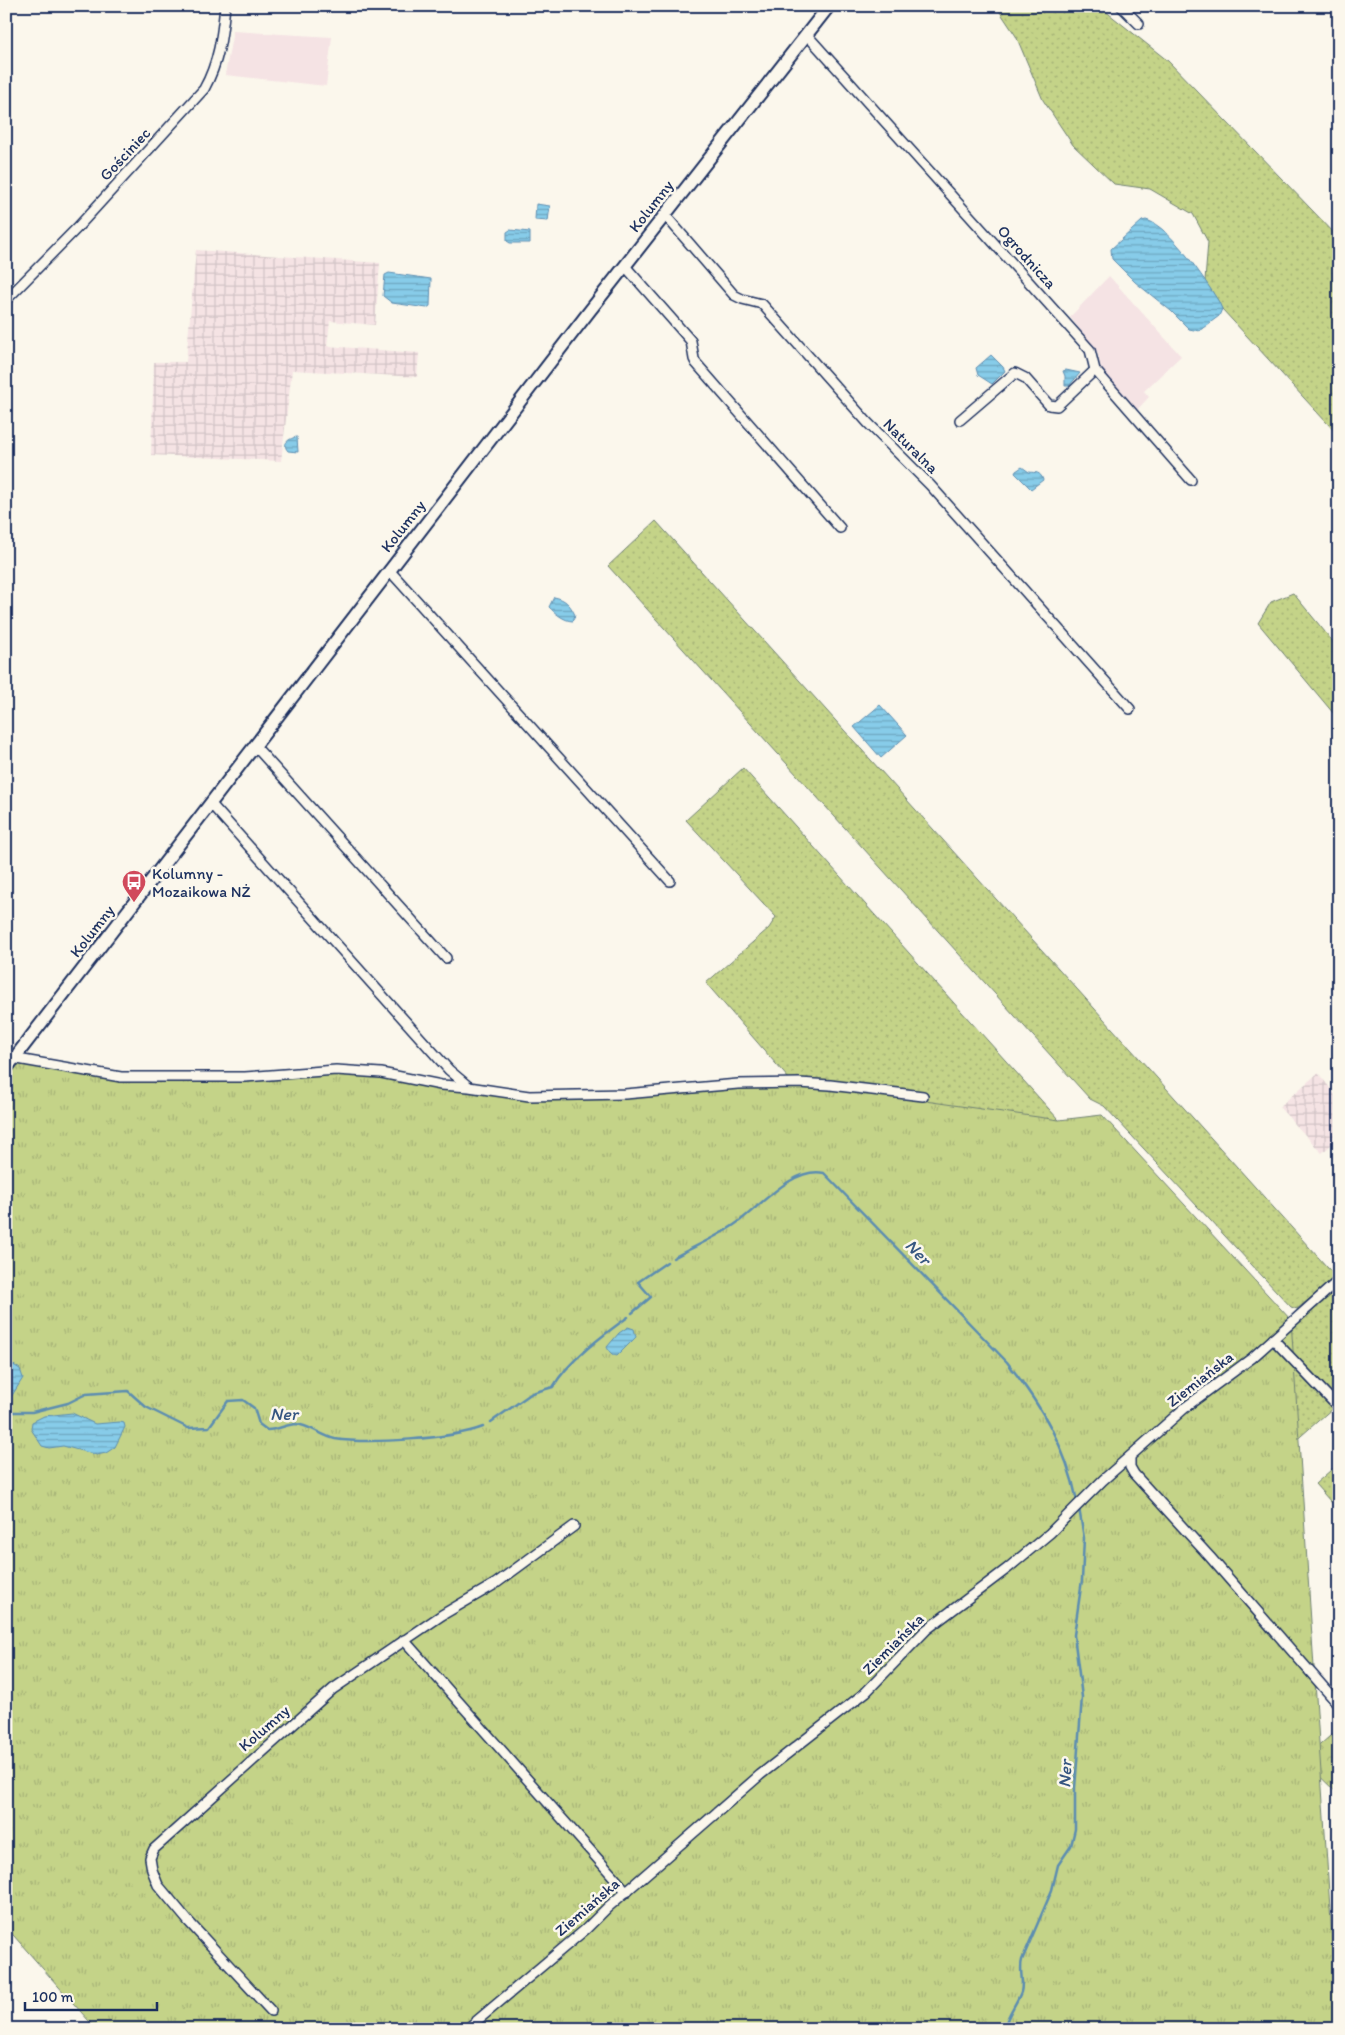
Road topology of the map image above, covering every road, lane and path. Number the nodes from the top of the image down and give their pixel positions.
1 (225, 6) edge
2 (829, 6) edge
3 (1121, 6) edge
4 (1139, 24) dead end
5 (807, 35) junction
6 (665, 215) junction
7 (625, 266) junction
8 (6, 300) edge
9 (1095, 370) junction
10 (960, 420) dead end
11 (1191, 480) dead end
12 (840, 528) dead end
13 (389, 570) junction
14 (1130, 709) dead end
15 (255, 746) junction
16 (211, 804) junction
17 (670, 882) dead end
18 (446, 958) dead end
19 (10, 1058) edge
20 (6, 1069) edge
21 (469, 1087) junction
22 (923, 1096) dead end
23 (1338, 1284) edge
24 (1274, 1339) junction
25 (1339, 1408) edge
26 (1130, 1458) junction
27 (574, 1526) dead end
28 (404, 1640) junction
29 (1339, 1705) edge
30 (627, 1892) junction
31 (271, 2011) dead end
32 (467, 2029) edge

1 - 8 street, Gościniec
2 - 5 street, Kolumny
3 - 4 street
5 - 6 street, Kolumny
5 - 9 street, Ogrodnicza
6 - 7 street, Kolumny
6 - 14 street, Naturalna
7 - 12 street
7 - 13 street, Kolumny
9 - 10 street
9 - 11 street
13 - 15 street, Kolumny
13 - 17 street
15 - 16 street, Kolumny
15 - 18 street
16 - 19 street, Kolumny
16 - 21 street
19 - 20 street, Kolumny
19 - 21 street
21 - 22 street
23 - 24 street, Ziemiańska
24 - 25 street
24 - 26 street, Ziemiańska
26 - 29 street
26 - 30 street, Ziemiańska
27 - 28 street, Kolumny
28 - 30 street
28 - 31 street, Kolumny
30 - 32 street, Ziemiańska

